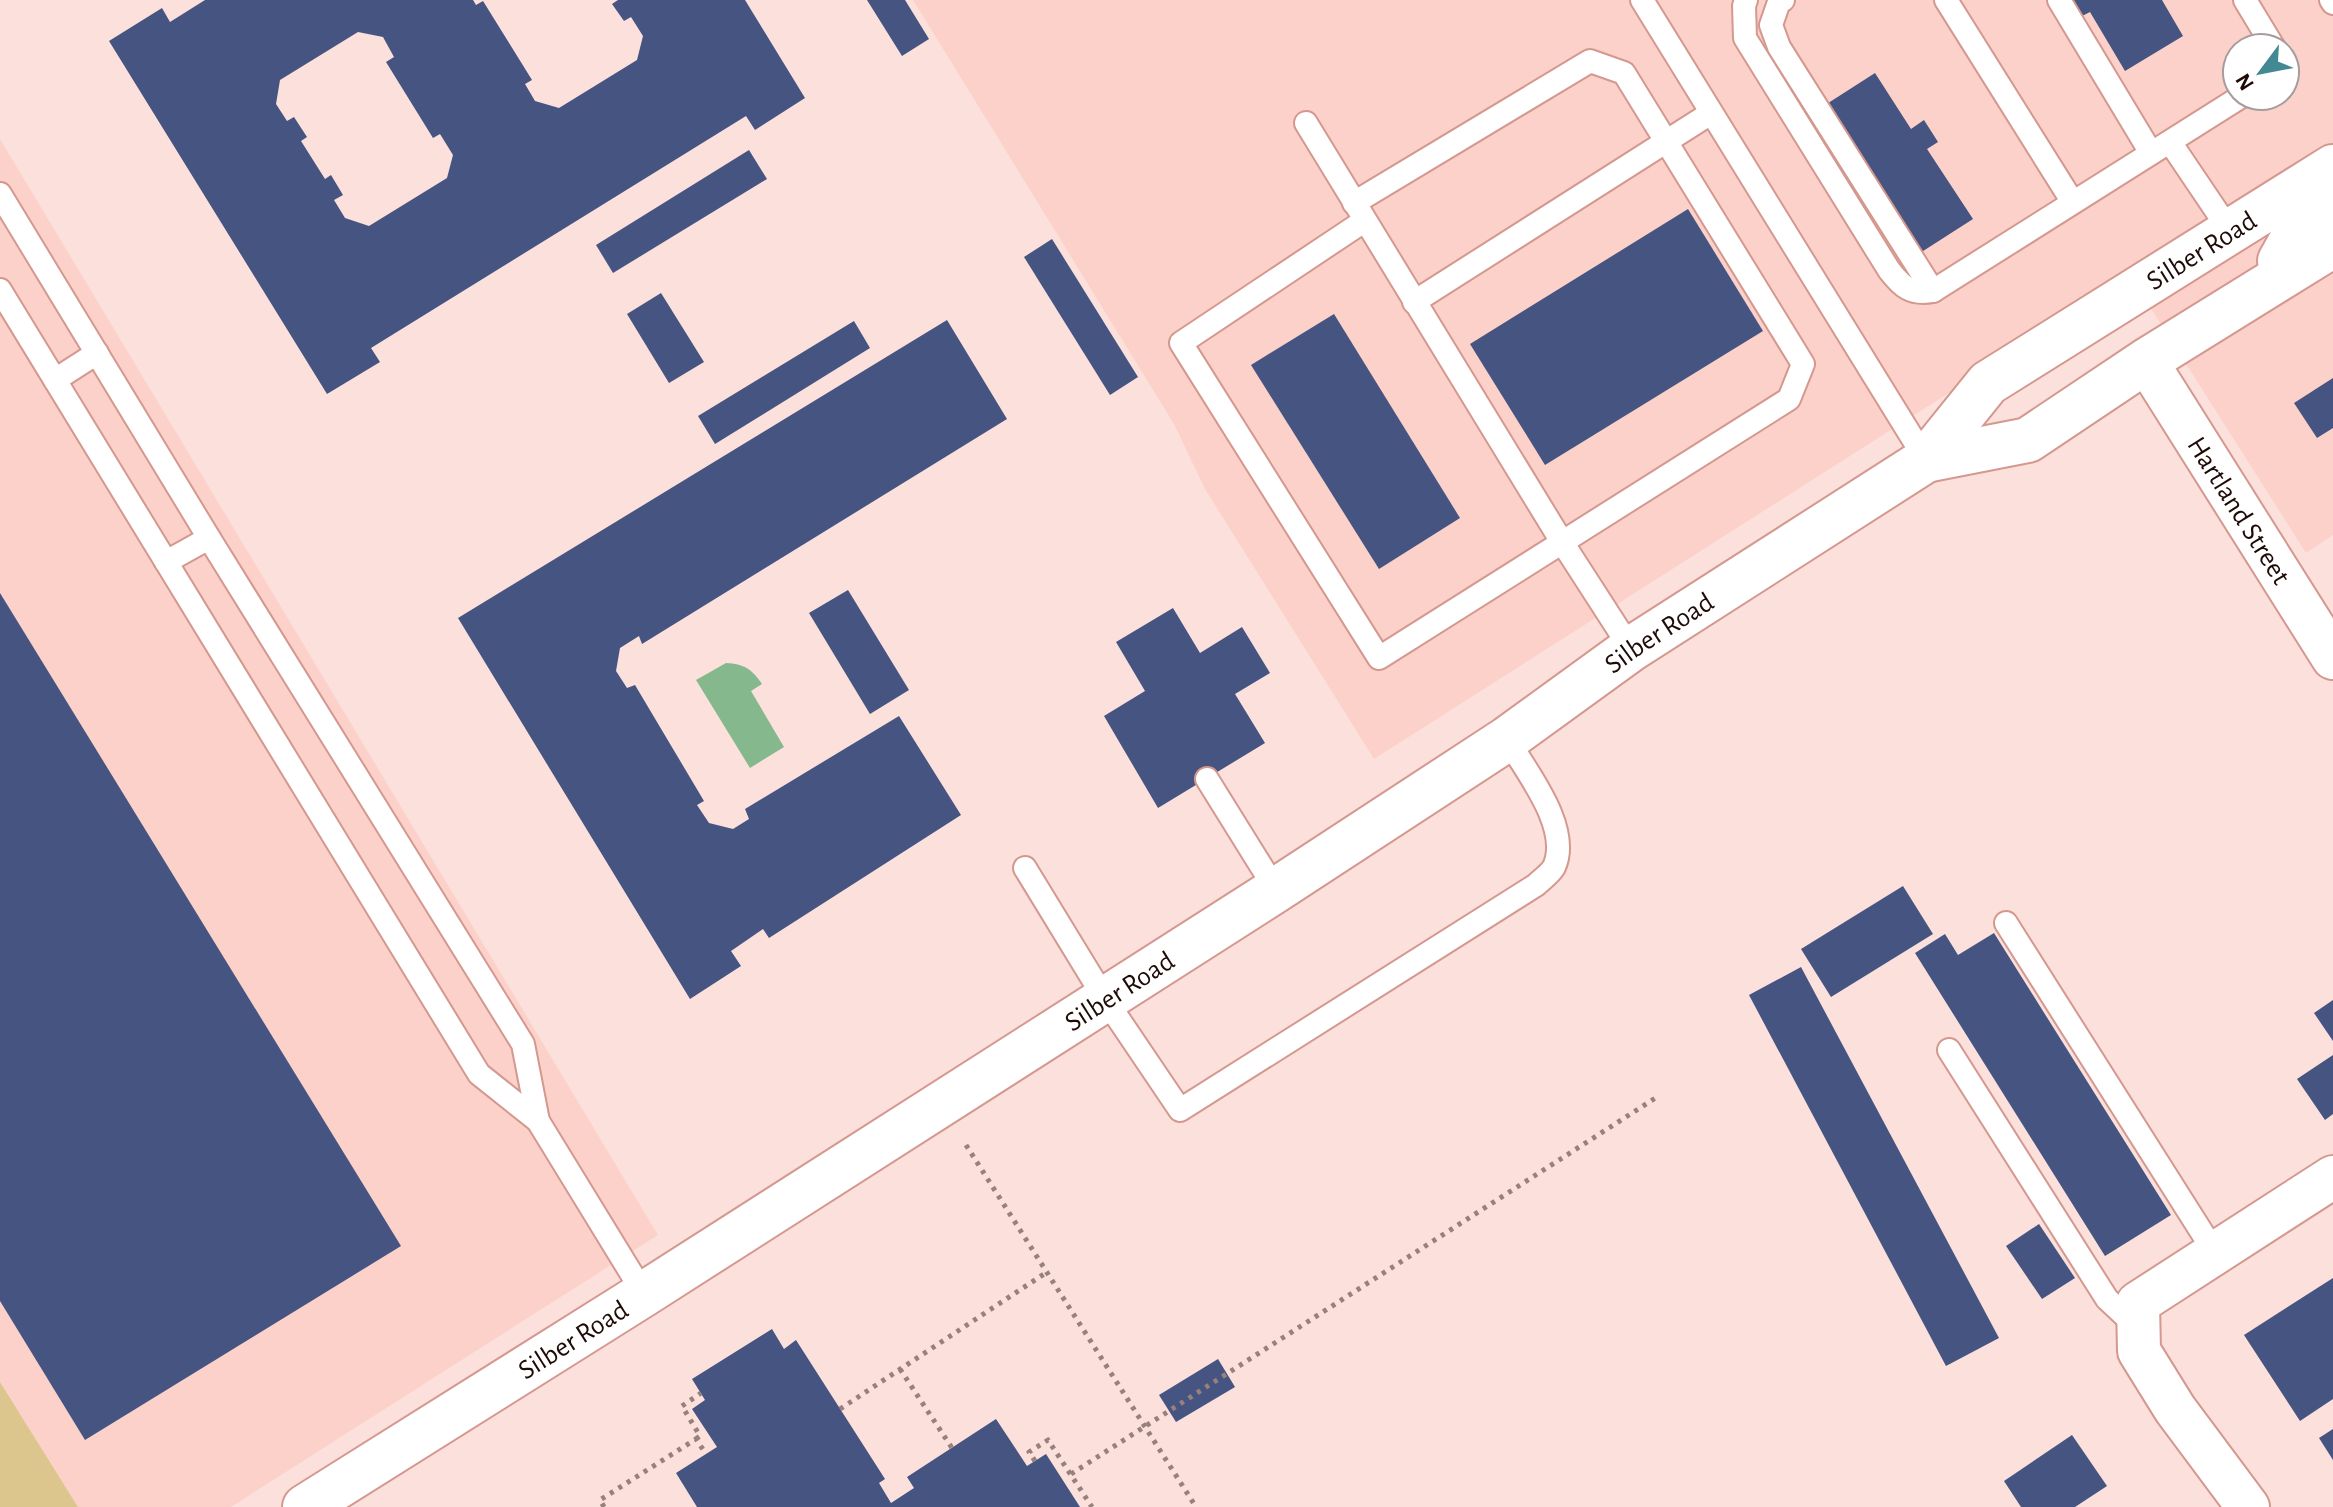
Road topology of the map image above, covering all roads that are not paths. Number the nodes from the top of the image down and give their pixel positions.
1 (1642, 0) edge
2 (1746, 0) edge
3 (1783, 0) edge
4 (1946, 0) edge
5 (2059, 0) edge
6 (2245, 0) edge
7 (2264, 32) edge
8 (2221, 109) edge
9 (1711, 113) junction
10 (1306, 123) dead end
11 (1666, 142) junction
12 (2160, 147) junction
13 (2333, 167) edge
14 (0, 194) edge
15 (2072, 201) junction
16 (2333, 208) edge
17 (1359, 212) junction
18 (2230, 231) junction
19 (2333, 245) edge
20 (2265, 288) junction
21 (0, 290) edge
22 (1933, 291) junction
23 (1414, 302) junction
24 (97, 353) junction
25 (2146, 361) junction
26 (55, 380) junction
27 (1926, 460) junction
28 (209, 538) junction
29 (1562, 542) junction
30 (166, 562) junction
31 (1631, 649) junction
32 (2333, 658) edge
33 (1507, 739) junction
34 (1207, 779) dead end
35 (1025, 868) dead end
36 (1276, 890) junction
37 (2006, 923) dead end
38 (1105, 999) junction
39 (1949, 1050) dead end
40 (538, 1121) junction
41 (2333, 1177) edge
42 (2215, 1253) junction
43 (644, 1294) junction
44 (2138, 1316) junction
45 (305, 1507) edge
46 (2248, 1507) edge

1 - 9 lane
2 - 22 lane
3 - 22 lane
4 - 15 lane
5 - 12 lane
6 - 7 lane
8 - 12 lane
9 - 11 lane
9 - 27 lane
10 - 17 lane
11 - 17 lane
11 - 23 lane
11 - 29 lane
12 - 15 lane
12 - 18 lane
13 - 18 street, Silber Road
14 - 24 lane
15 - 22 lane
16 - 20 street
17 - 23 lane
17 - 29 lane
18 - 27 street, Silber Road
19 - 20 street, Silber Road
20 - 25 street, Silber Road
21 - 26 lane
23 - 29 lane
24 - 26 lane
24 - 28 lane
25 - 27 street, Silber Road
25 - 32 street, Hartland Street
26 - 30 lane
27 - 31 street, Silber Road
28 - 30 lane
28 - 40 lane
29 - 31 lane
30 - 40 lane
31 - 33 street, Silber Road
33 - 36 street, Silber Road
33 - 38 lane
34 - 36 lane
35 - 38 lane
36 - 38 street, Silber Road
37 - 42 lane
38 - 43 street, Silber Road
39 - 44 lane
40 - 43 lane
41 - 42 street
42 - 44 street
43 - 45 street, Silber Road
44 - 46 street

